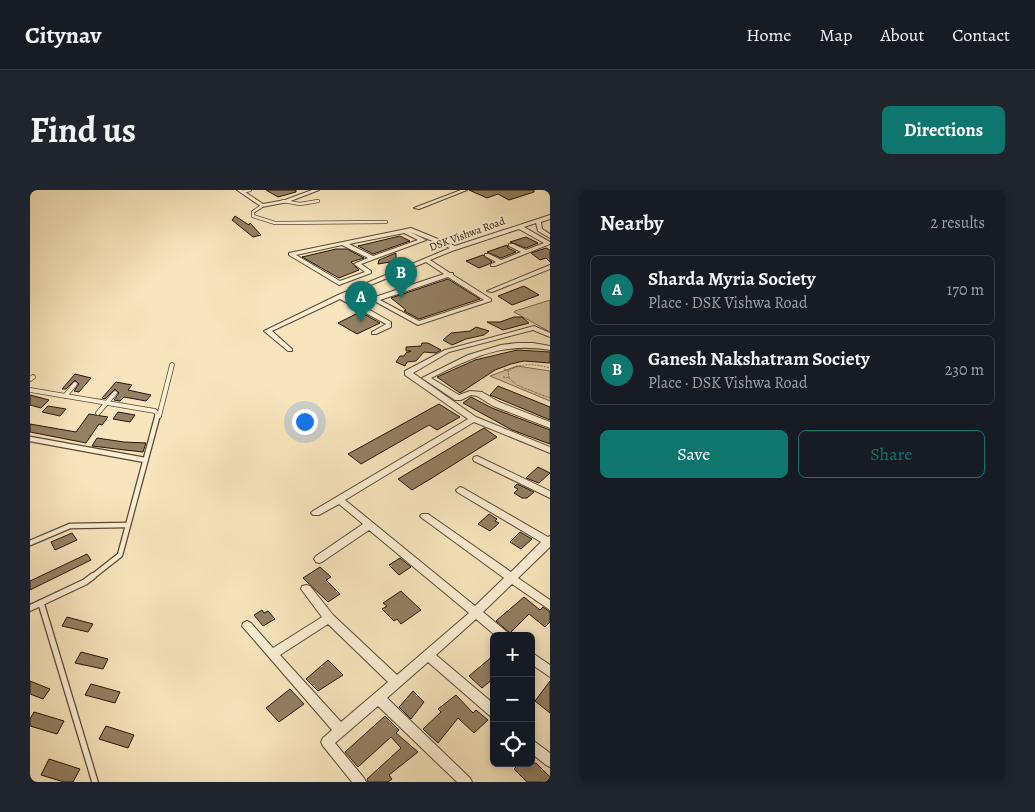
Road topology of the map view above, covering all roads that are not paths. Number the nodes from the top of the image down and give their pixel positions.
1 (250, 190) edge
2 (317, 190) edge
3 (465, 190) edge
4 (241, 191) edge
5 (283, 201) junction
6 (318, 201) dead end
7 (262, 206) junction
8 (417, 208) dead end
9 (550, 217) edge
10 (386, 222) dead end
11 (539, 224) junction
12 (519, 227) junction
13 (406, 232) junction
14 (550, 232) edge
15 (550, 236) edge
16 (344, 244) junction
17 (549, 244) edge
18 (511, 245) dead end
19 (454, 248) junction
20 (526, 252) junction
21 (487, 255) dead end
22 (372, 258) junction
23 (426, 260) junction
24 (500, 262) junction
25 (493, 265) dead end
26 (550, 267) edge
27 (451, 274) junction
28 (356, 289) junction
29 (490, 290) dead end
30 (340, 296) junction
31 (376, 299) junction
32 (374, 333) dead end
33 (550, 335) edge
34 (550, 348) edge
35 (290, 350) dead end
36 (172, 365) dead end
37 (75, 384) dead end
38 (30, 390) edge
39 (115, 393) dead end
40 (65, 396) junction
41 (107, 403) junction
42 (98, 413) dead end
43 (159, 416) junction
44 (473, 419) junction
45 (550, 425) edge
46 (30, 439) edge
47 (550, 450) edge
48 (477, 459) dead end
49 (145, 460) junction
50 (460, 490) dead end
51 (550, 495) edge
52 (340, 500) junction
53 (316, 513) dead end
54 (425, 516) dead end
55 (369, 524) junction
56 (126, 525) junction
57 (30, 542) edge
58 (549, 542) edge
59 (319, 559) dead end
60 (511, 578) junction
61 (306, 589) dead end
62 (42, 602) junction
63 (550, 606) edge
64 (30, 608) edge
65 (475, 613) junction
66 (329, 618) junction
67 (247, 626) dead end
68 (499, 632) edge
69 (273, 654) junction
70 (428, 655) junction
71 (535, 660) edge
72 (550, 672) edge
73 (396, 682) junction
74 (378, 698) junction
75 (490, 709) edge
76 (340, 730) junction
77 (535, 748) edge
78 (550, 761) edge
79 (95, 782) edge
80 (360, 782) edge
81 (466, 782) edge

1 - 4 lane
2 - 5 street
3 - 8 street
4 - 7 street
5 - 6 lane
5 - 7 street
7 - 10 lane
9 - 11 street, DSK Vishwa Road
11 - 12 street, DSK Vishwa Road
11 - 14 street
11 - 15 street
12 - 17 street
12 - 19 street, DSK Vishwa Road
13 - 16 street
13 - 19 street
13 - 22 street
16 - 22 street
16 - 22 street
17 - 20 street
18 - 20 street
19 - 23 street, DSK Vishwa Road
20 - 24 street
21 - 24 street
23 - 27 street
23 - 28 street, DSK Vishwa Road
24 - 25 street
26 - 29 street
27 - 31 street
27 - 31 street
28 - 30 street, DSK Vishwa Road
28 - 31 street
30 - 32 street
30 - 35 street, DSK Vishwa Road
33 - 44 street
34 - 45 street
36 - 43 lane
37 - 40 lane
38 - 40 lane
39 - 41 lane
40 - 41 lane
41 - 42 lane
41 - 43 lane
43 - 49 lane
44 - 47 street
44 - 52 street
46 - 49 lane
48 - 51 street
49 - 56 lane
50 - 58 street
52 - 53 street
52 - 55 street
54 - 60 street
55 - 59 street
55 - 65 street
56 - 57 lane
56 - 62 lane
58 - 60 street
60 - 63 street
60 - 65 street
61 - 66 street
62 - 64 lane
62 - 79 lane
65 - 68 street
65 - 70 street
66 - 69 street
66 - 73 street
67 - 69 street
69 - 76 street
70 - 73 street
70 - 75 street
71 - 72 street
73 - 74 street
74 - 76 street
74 - 81 street
76 - 80 street
77 - 78 street

